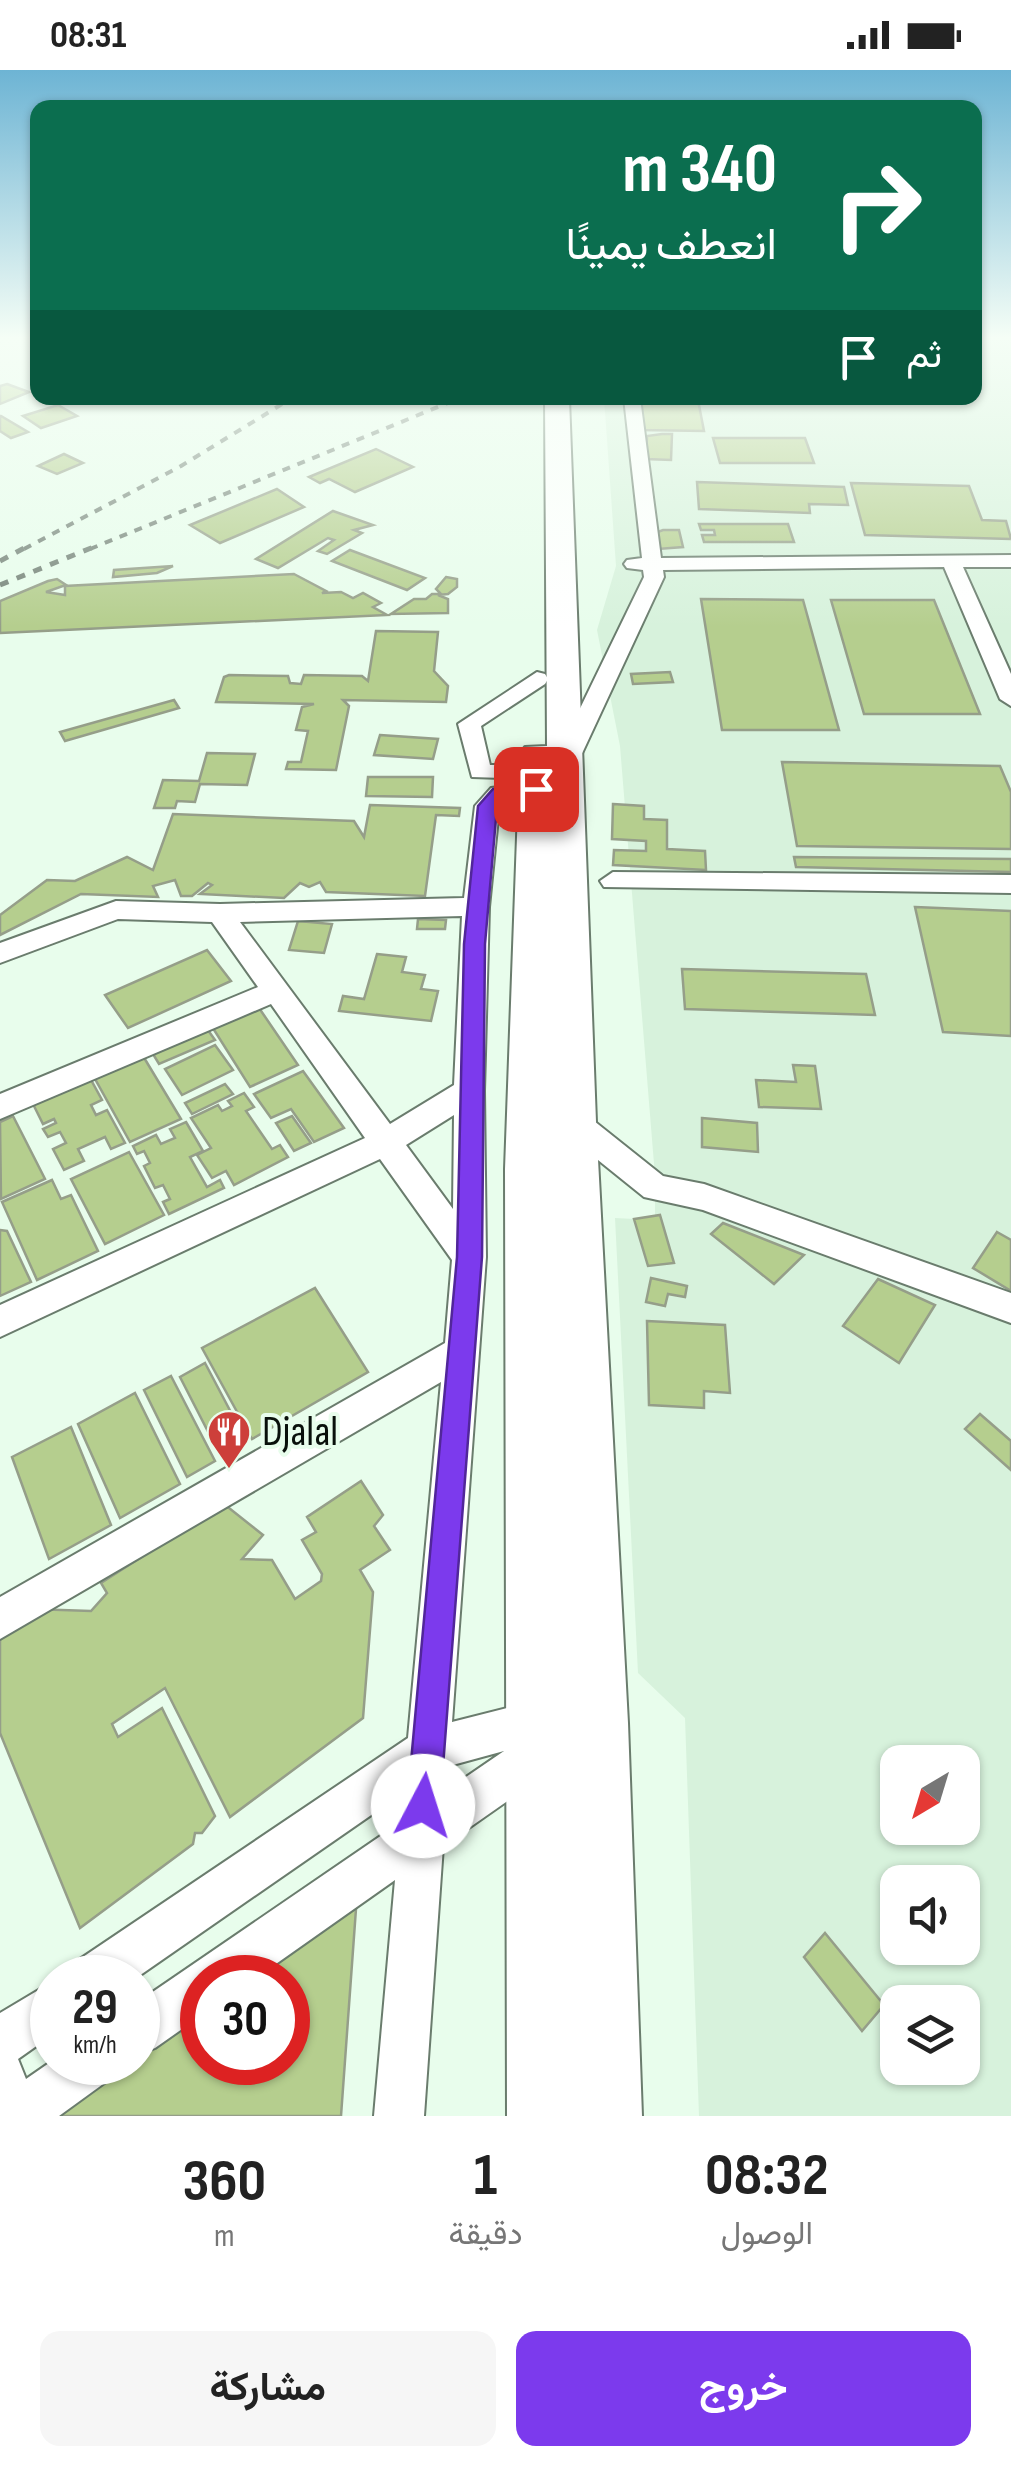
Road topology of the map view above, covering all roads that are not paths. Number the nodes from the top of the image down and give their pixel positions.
1 (536, 435) edge
2 (555, 435) edge
3 (620, 435) edge
4 (634, 435) edge
5 (1011, 561) edge
6 (954, 568) junction
7 (643, 570) junction
8 (1011, 574) edge
9 (536, 679) junction
10 (1011, 699) edge
11 (551, 762) junction
12 (613, 881) dead end
13 (1011, 884) edge
14 (476, 907) junction
15 (220, 913) junction
16 (0, 953) edge
17 (276, 990) junction
18 (469, 1092) junction
19 (0, 1107) edge
20 (573, 1122) junction
21 (388, 1141) junction
22 (469, 1257) junction
23 (1011, 1308) edge
24 (0, 1322) edge
25 (461, 1352) junction
26 (0, 1619) edge
27 (596, 1733) junction
28 (539, 1736) junction
29 (428, 1750) junction
30 (421, 1834) junction
31 (128, 1955) edge
32 (248, 1955) edge
33 (30, 2021) edge
34 (0, 2042) edge
35 (0, 2076) edge
36 (59, 2085) edge
37 (14, 2116) edge
38 (399, 2116) edge
39 (545, 2116) edge
40 (604, 2116) edge

1 - 9 highway
2 - 11 highway
3 - 7 street
4 - 7 street
5 - 6 street
6 - 7 street
6 - 8 street
6 - 10 street
7 - 11 street
7 - 11 street
9 - 11 highway
9 - 11 street
11 - 14 street
11 - 20 highway
11 - 28 highway
12 - 13 street
14 - 15 street
14 - 18 street
15 - 16 street
15 - 17 street
17 - 19 street
17 - 21 street
18 - 21 street
18 - 22 street
20 - 23 street
20 - 27 highway
21 - 22 street
21 - 24 street
22 - 25 street
25 - 26 street
25 - 29 street
27 - 28 street
27 - 40 highway
28 - 29 street
28 - 30 street
28 - 39 highway
29 - 30 street
29 - 31 street
30 - 32 street
30 - 38 street
33 - 34 street
35 - 37 street
36 - 37 street

